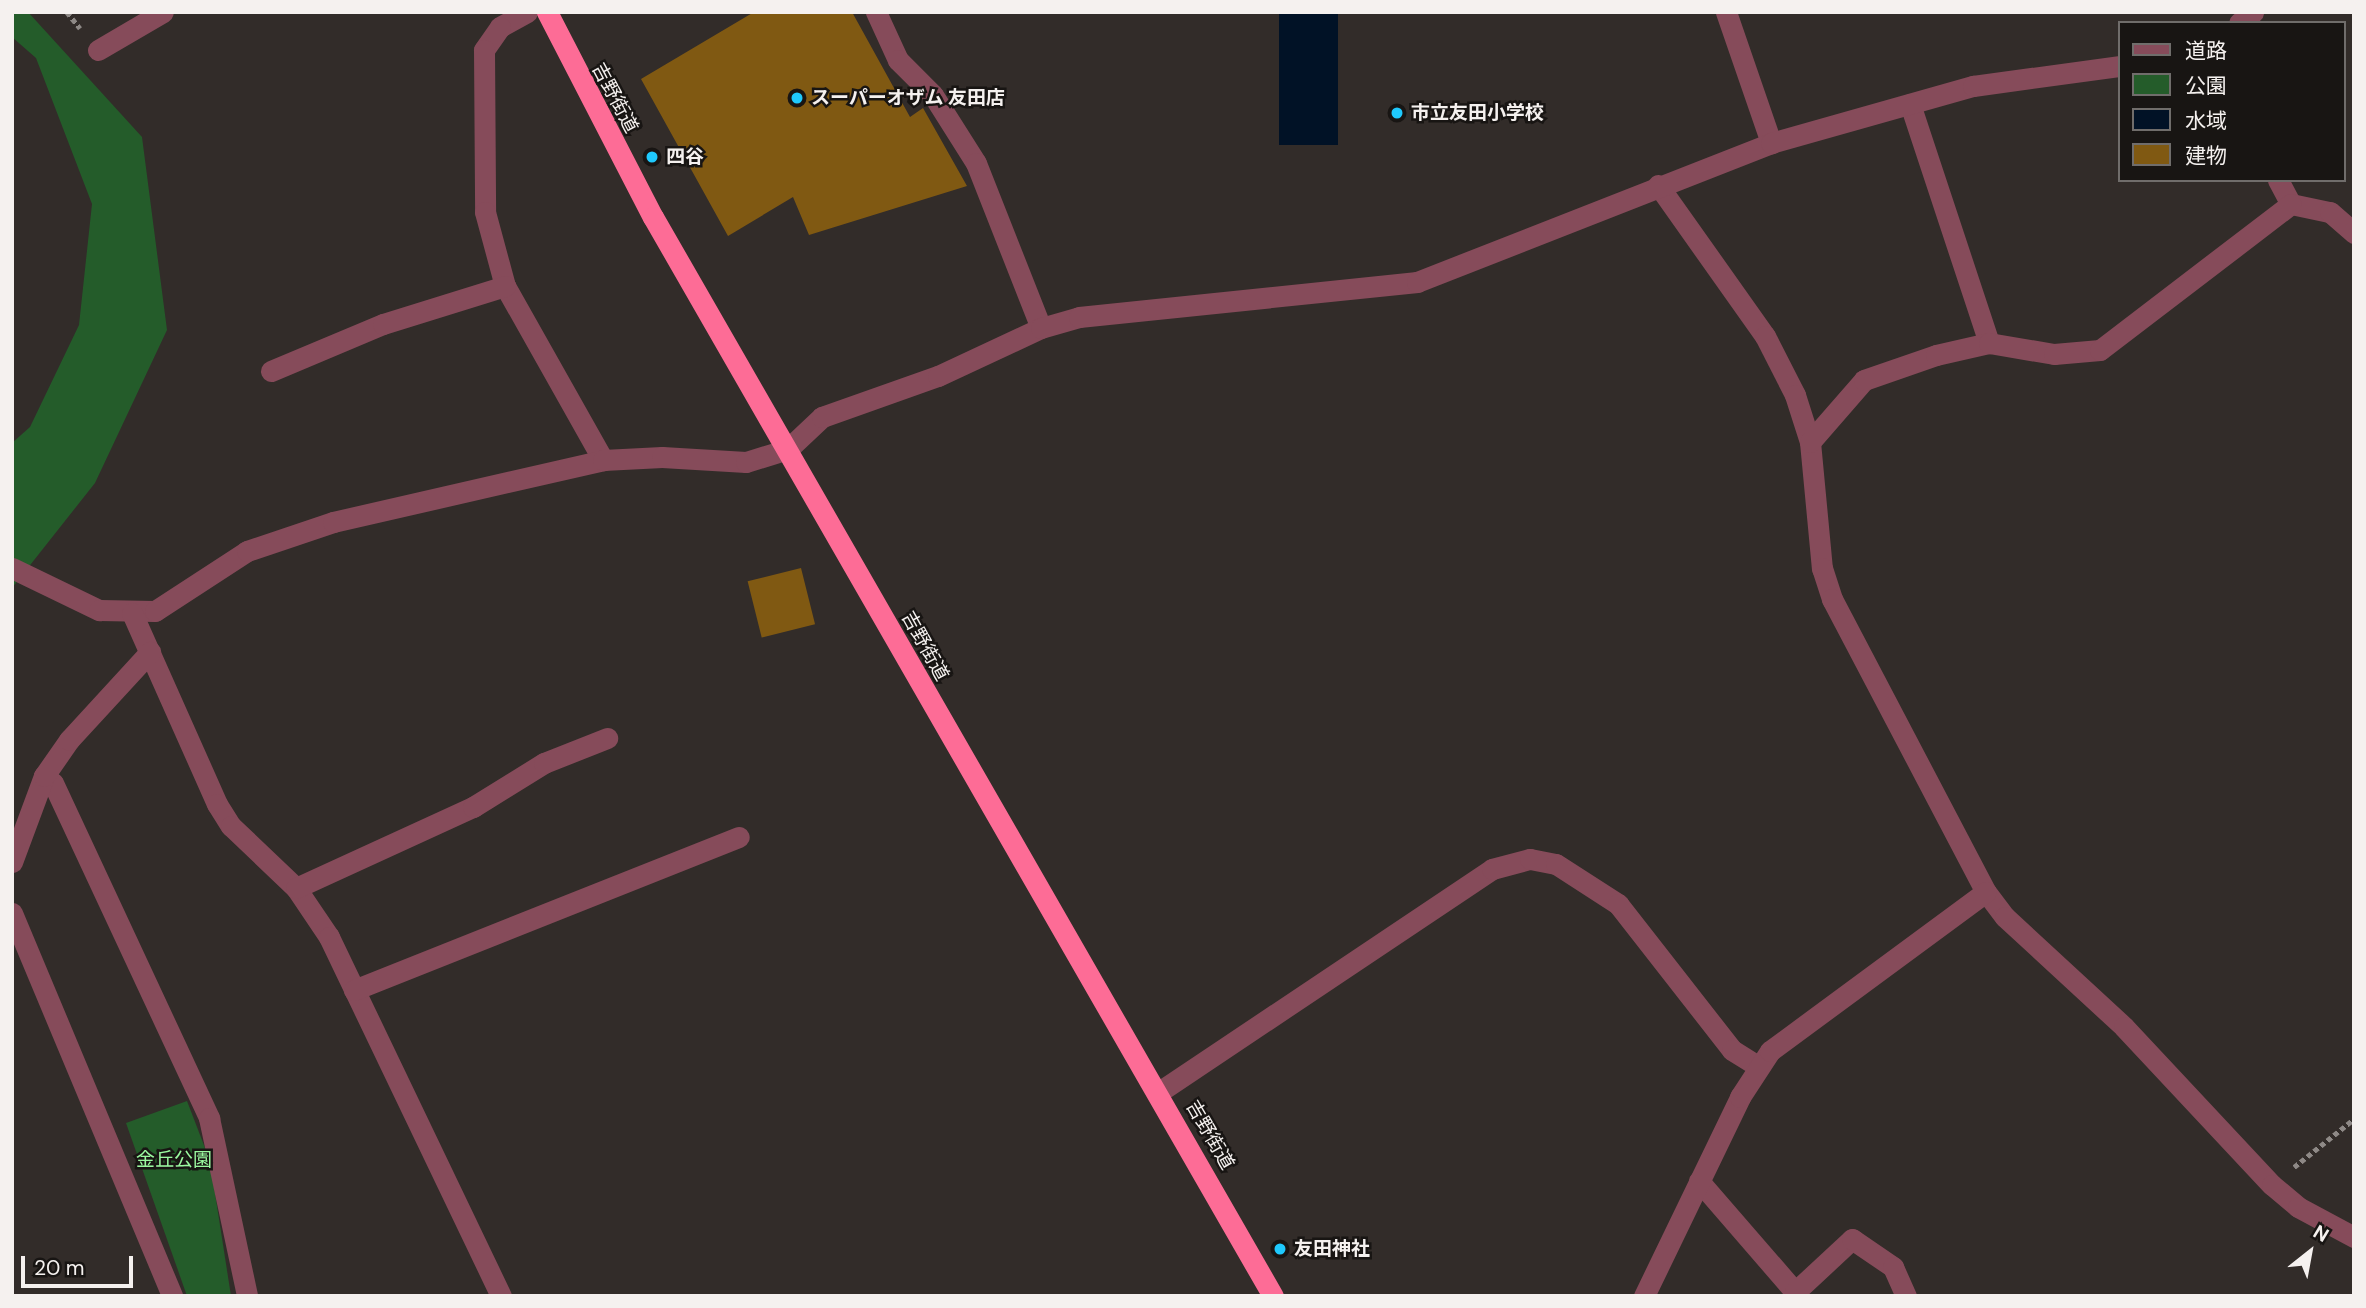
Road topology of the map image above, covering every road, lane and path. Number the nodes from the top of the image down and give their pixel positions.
1 (163, 12) edge
2 (527, 12) edge
3 (547, 12) edge
4 (876, 12) edge
5 (1726, 12) edge
6 (98, 50) dead end
7 (2118, 65) edge
8 (1909, 104) junction
9 (1770, 143) junction
10 (2279, 182) edge
11 (1658, 184) junction
12 (2291, 204) junction
13 (2354, 233) edge
14 (505, 286) junction
15 (1041, 328) junction
16 (1989, 343) junction
17 (271, 371) dead end
18 (1810, 442) junction
19 (788, 449) junction
20 (603, 460) junction
21 (12, 568) edge
22 (132, 613) junction
23 (150, 652) junction
24 (607, 738) dead end
25 (44, 776) junction
26 (739, 837) dead end
27 (12, 862) edge
28 (296, 888) junction
29 (1986, 892) junction
30 (12, 913) edge
31 (354, 990) junction
32 (1758, 1066) junction
33 (1159, 1092) junction
34 (2354, 1119) edge
35 (1699, 1181) junction
36 (2272, 1185) junction
37 (2354, 1237) edge
38 (500, 1295) edge
39 (172, 1296) edge
40 (247, 1296) edge
41 (1273, 1296) edge
42 (1644, 1296) edge
43 (1906, 1296) edge

1 - 6 street
2 - 14 street
3 - 19 highway, 吉野街道
4 - 15 street
5 - 9 street
7 - 8 street
8 - 9 street
8 - 16 street
9 - 11 street
10 - 12 street
11 - 15 street
11 - 18 street
12 - 13 street
12 - 16 street
14 - 17 street
14 - 20 street
15 - 19 street
16 - 18 street
18 - 29 street
19 - 20 street
19 - 33 highway, 吉野街道
20 - 22 street
21 - 22 street
22 - 23 street
23 - 25 street
23 - 28 street
24 - 28 street
25 - 27 street
25 - 40 street
26 - 31 street
28 - 31 street
29 - 32 street
29 - 36 street
30 - 39 street
31 - 38 street
32 - 33 street
32 - 35 street
33 - 41 highway, 吉野街道
34 - 36 path
35 - 42 street
35 - 43 street
36 - 37 street

